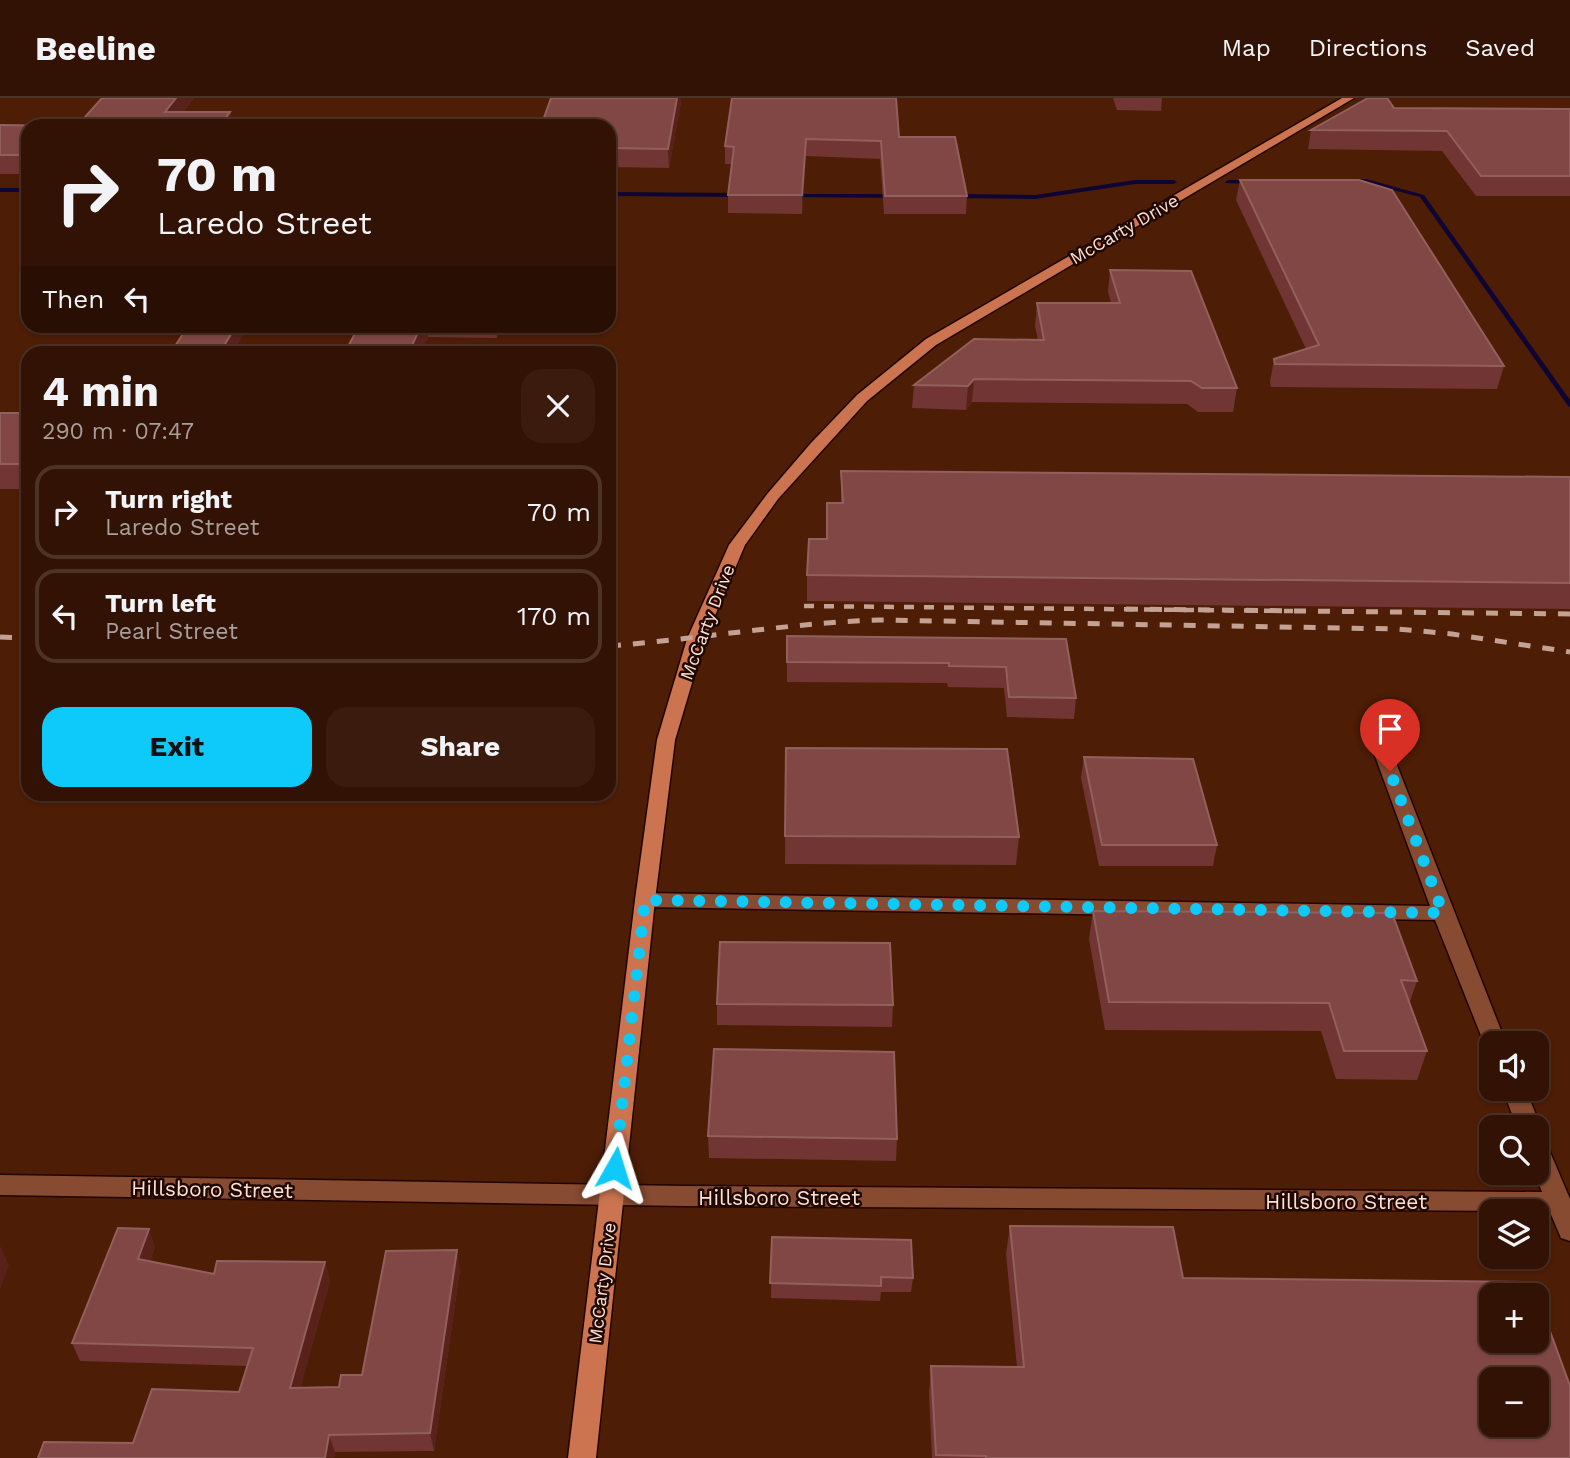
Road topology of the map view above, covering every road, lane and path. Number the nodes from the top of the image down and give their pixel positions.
1 (1349, 98) edge
2 (1380, 745) dead end
3 (645, 900) junction
4 (1443, 913) junction
5 (1490, 1031) edge
6 (1549, 1178) edge
7 (0, 1185) edge
8 (612, 1195) junction
9 (1559, 1202) junction
10 (1570, 1231) edge
11 (582, 1458) edge

1 - 3 main road, McCarty Drive
2 - 4 street
3 - 4 street
3 - 8 main road, McCarty Drive
4 - 5 street
6 - 9 street
7 - 8 street, Hillsboro Street
8 - 9 street, Hillsboro Street
8 - 11 main road, McCarty Drive
9 - 10 street

